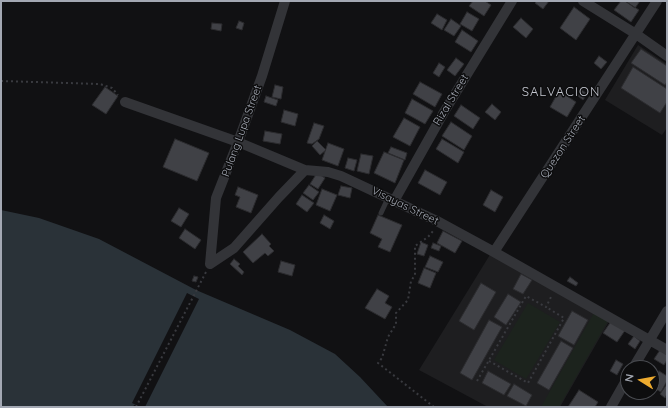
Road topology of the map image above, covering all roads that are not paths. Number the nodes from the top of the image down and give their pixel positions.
1 (285, 1) edge
2 (512, 1) edge
3 (583, 1) edge
4 (657, 1) edge
5 (636, 34) junction
6 (667, 56) edge
7 (125, 102) road end
8 (238, 142) junction
9 (305, 170) junction
10 (391, 199) junction
11 (381, 213) dead end
12 (494, 252) junction
13 (667, 311) edge
14 (650, 340) junction
15 (667, 350) edge
16 (638, 360) edge
17 (620, 390) edge
18 (610, 407) edge

1 - 8 street, Pulang Lupa Street
2 - 10 street, Rizal Street
3 - 5 street
4 - 5 street, Quezon Street
5 - 6 street
5 - 12 street, Quezon Street
7 - 8 street, Visayas Street
8 - 9 street, Visayas Street
8 - 9 street, Pulang Lupa Street
9 - 10 street, Visayas Street
10 - 11 lane
10 - 12 street, Visayas Street
12 - 14 street, Visayas Street
13 - 14 street
14 - 15 street, Visayas Street
14 - 16 street
17 - 18 street

